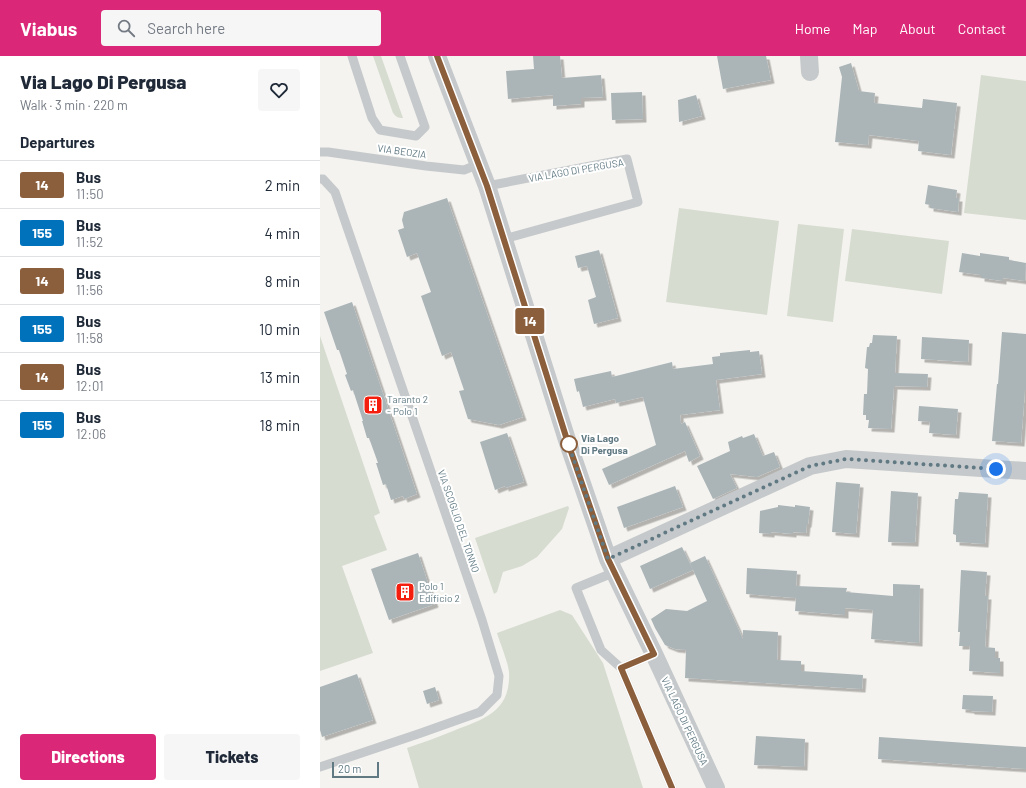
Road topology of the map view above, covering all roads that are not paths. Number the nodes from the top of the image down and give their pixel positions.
1 (352, 56) edge
2 (400, 56) edge
3 (437, 56) edge
4 (320, 152) edge
5 (479, 164) junction
6 (320, 179) edge
7 (487, 186) junction
8 (504, 239) junction
9 (1026, 471) edge
10 (612, 566) junction
11 (654, 654) junction
12 (621, 668) junction
13 (320, 767) edge
14 (672, 788) edge
15 (716, 788) edge

1 - 2 lane
3 - 5 street, VIA LAGO DI PERGUSA
4 - 5 lane, VIA BEOZIA
5 - 7 street, VIA LAGO DI PERGUSA
6 - 13 lane, VIA SCOGLIO DEL TONNO
7 - 8 street, VIA LAGO DI PERGUSA
7 - 8 lane, VIA LAGO DI PERGUSA
8 - 10 street, VIA LAGO DI PERGUSA
9 - 10 street
10 - 11 street, VIA LAGO DI PERGUSA
10 - 12 lane
11 - 12 lane
11 - 15 street, VIA LAGO DI PERGUSA
12 - 14 lane

